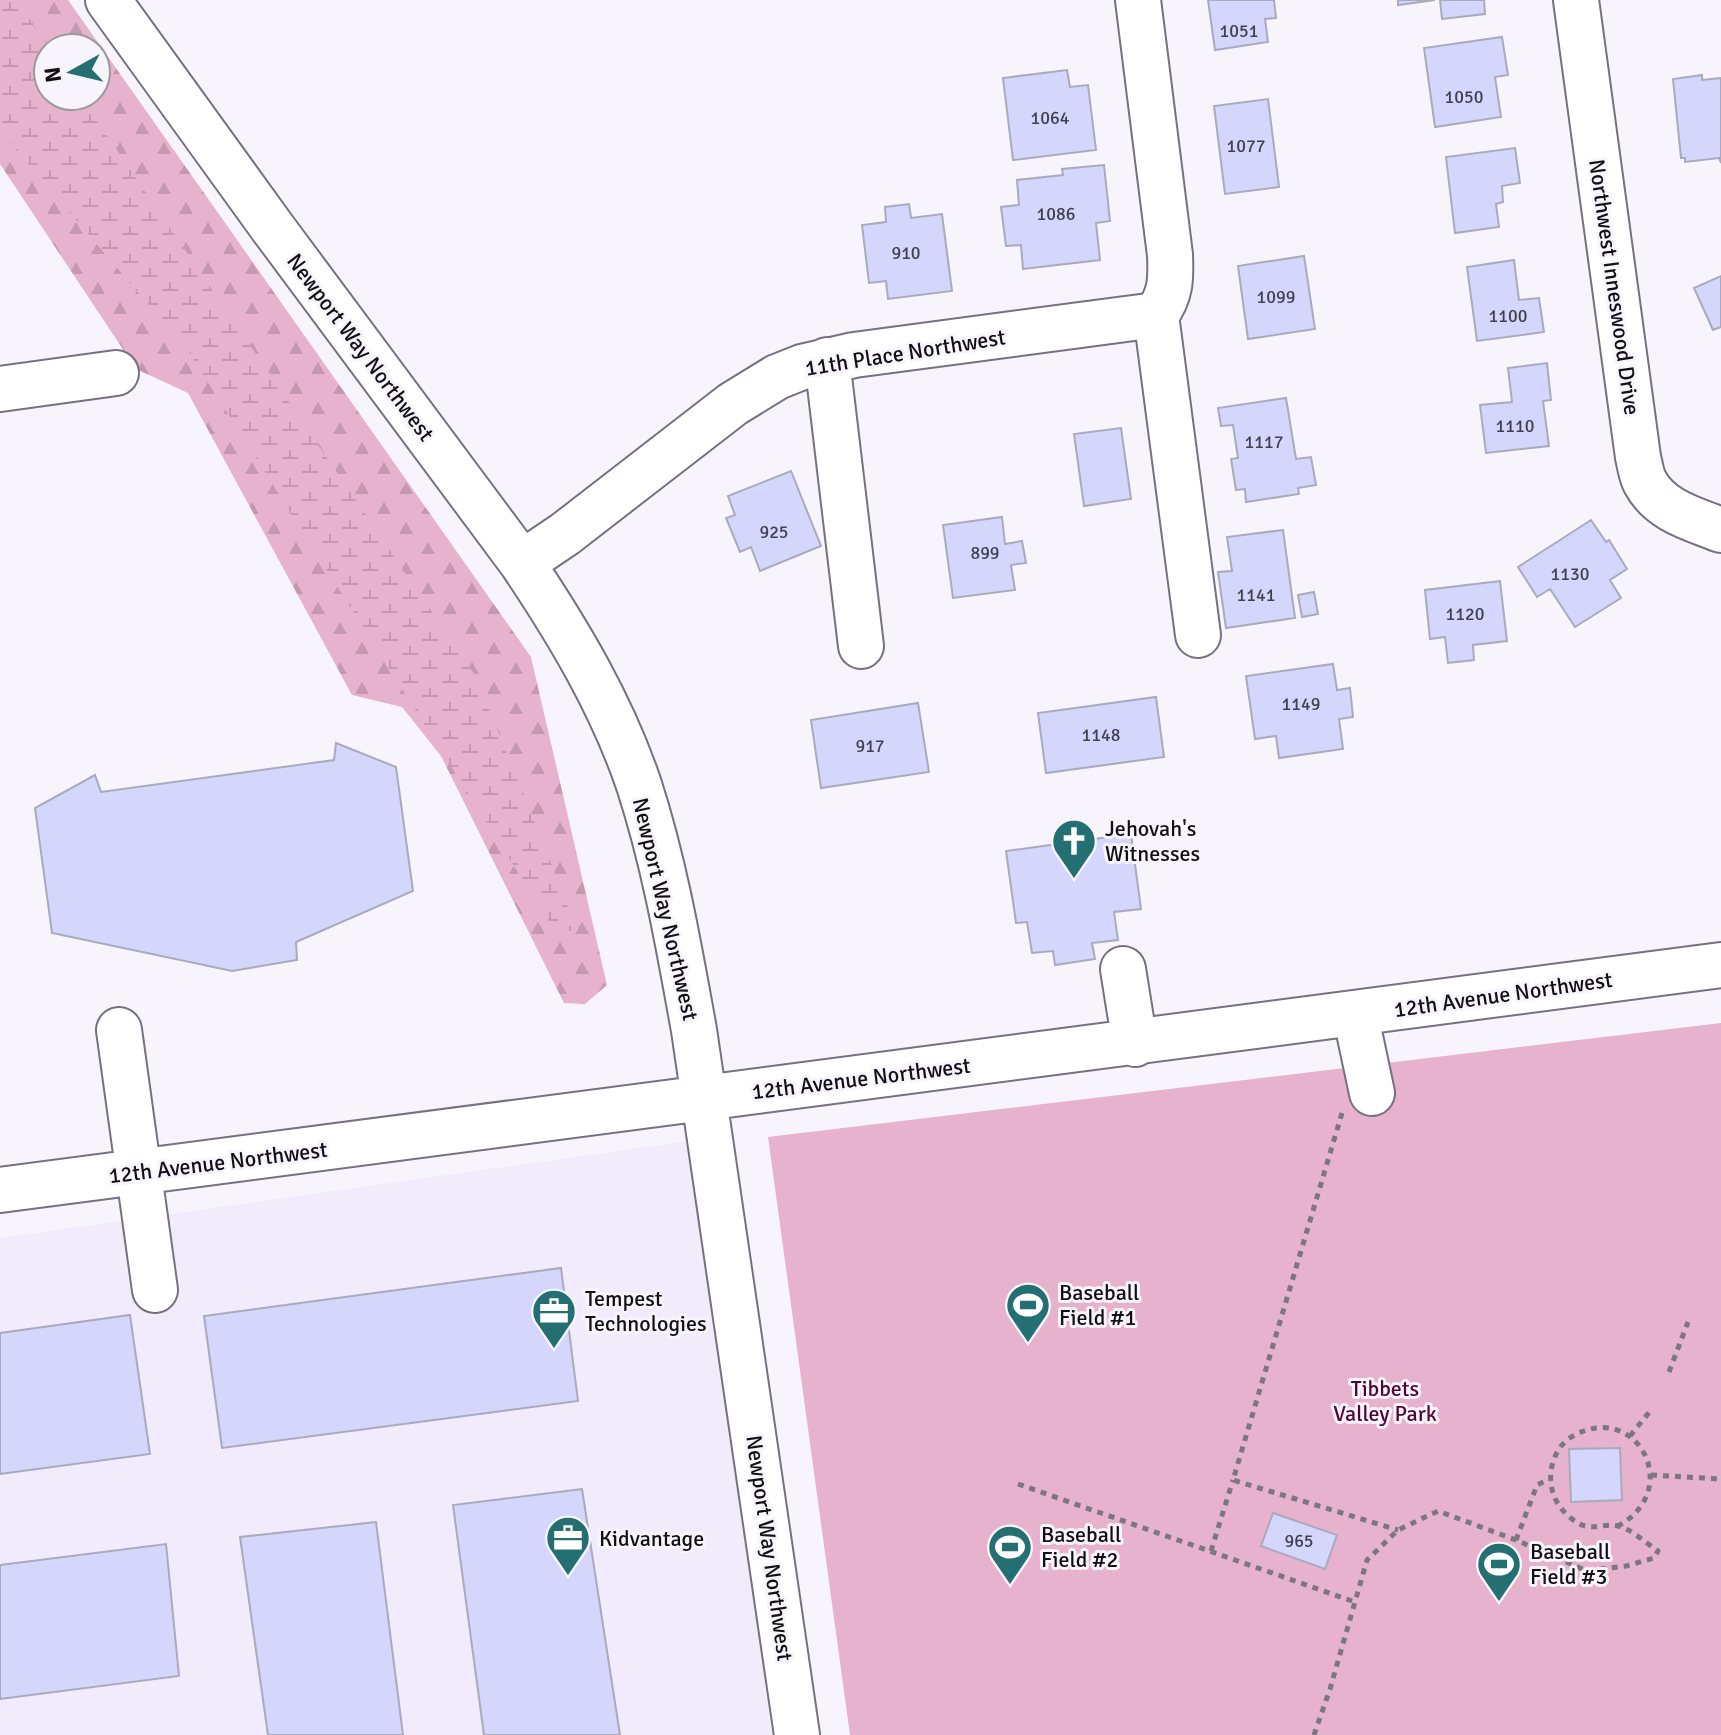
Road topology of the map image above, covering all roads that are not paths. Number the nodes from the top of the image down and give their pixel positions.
1 (108, 0) edge
2 (1138, 0) edge
3 (1576, 0) edge
4 (1156, 315) junction
5 (827, 360) junction
6 (116, 373) dead end
7 (0, 389) edge
8 (1721, 530) edge
9 (522, 563) junction
10 (1198, 635) dead end
11 (861, 646) dead end
12 (1721, 965) edge
13 (1123, 969) dead end
14 (1355, 1013) junction
15 (119, 1030) dead end
16 (1135, 1044) junction
17 (705, 1099) junction
18 (1358, 1102) road end
19 (138, 1172) junction
20 (0, 1190) edge
21 (155, 1290) dead end
22 (797, 1735) edge

1 - 9 street, Newport Way Northwest
2 - 4 street
3 - 8 street, Northwest Inneswood Drive
4 - 5 street, 11th Place Northwest
4 - 10 street
5 - 9 street, 11th Place Northwest
5 - 11 street
6 - 7 street
9 - 17 street, Newport Way Northwest
12 - 14 street, 12th Avenue Northwest
13 - 16 street
14 - 16 street, 12th Avenue Northwest
14 - 18 street
15 - 19 street
16 - 17 street, 12th Avenue Northwest
17 - 19 street, 12th Avenue Northwest
17 - 22 street, Newport Way Northwest
19 - 20 street, 12th Avenue Northwest
19 - 21 street

